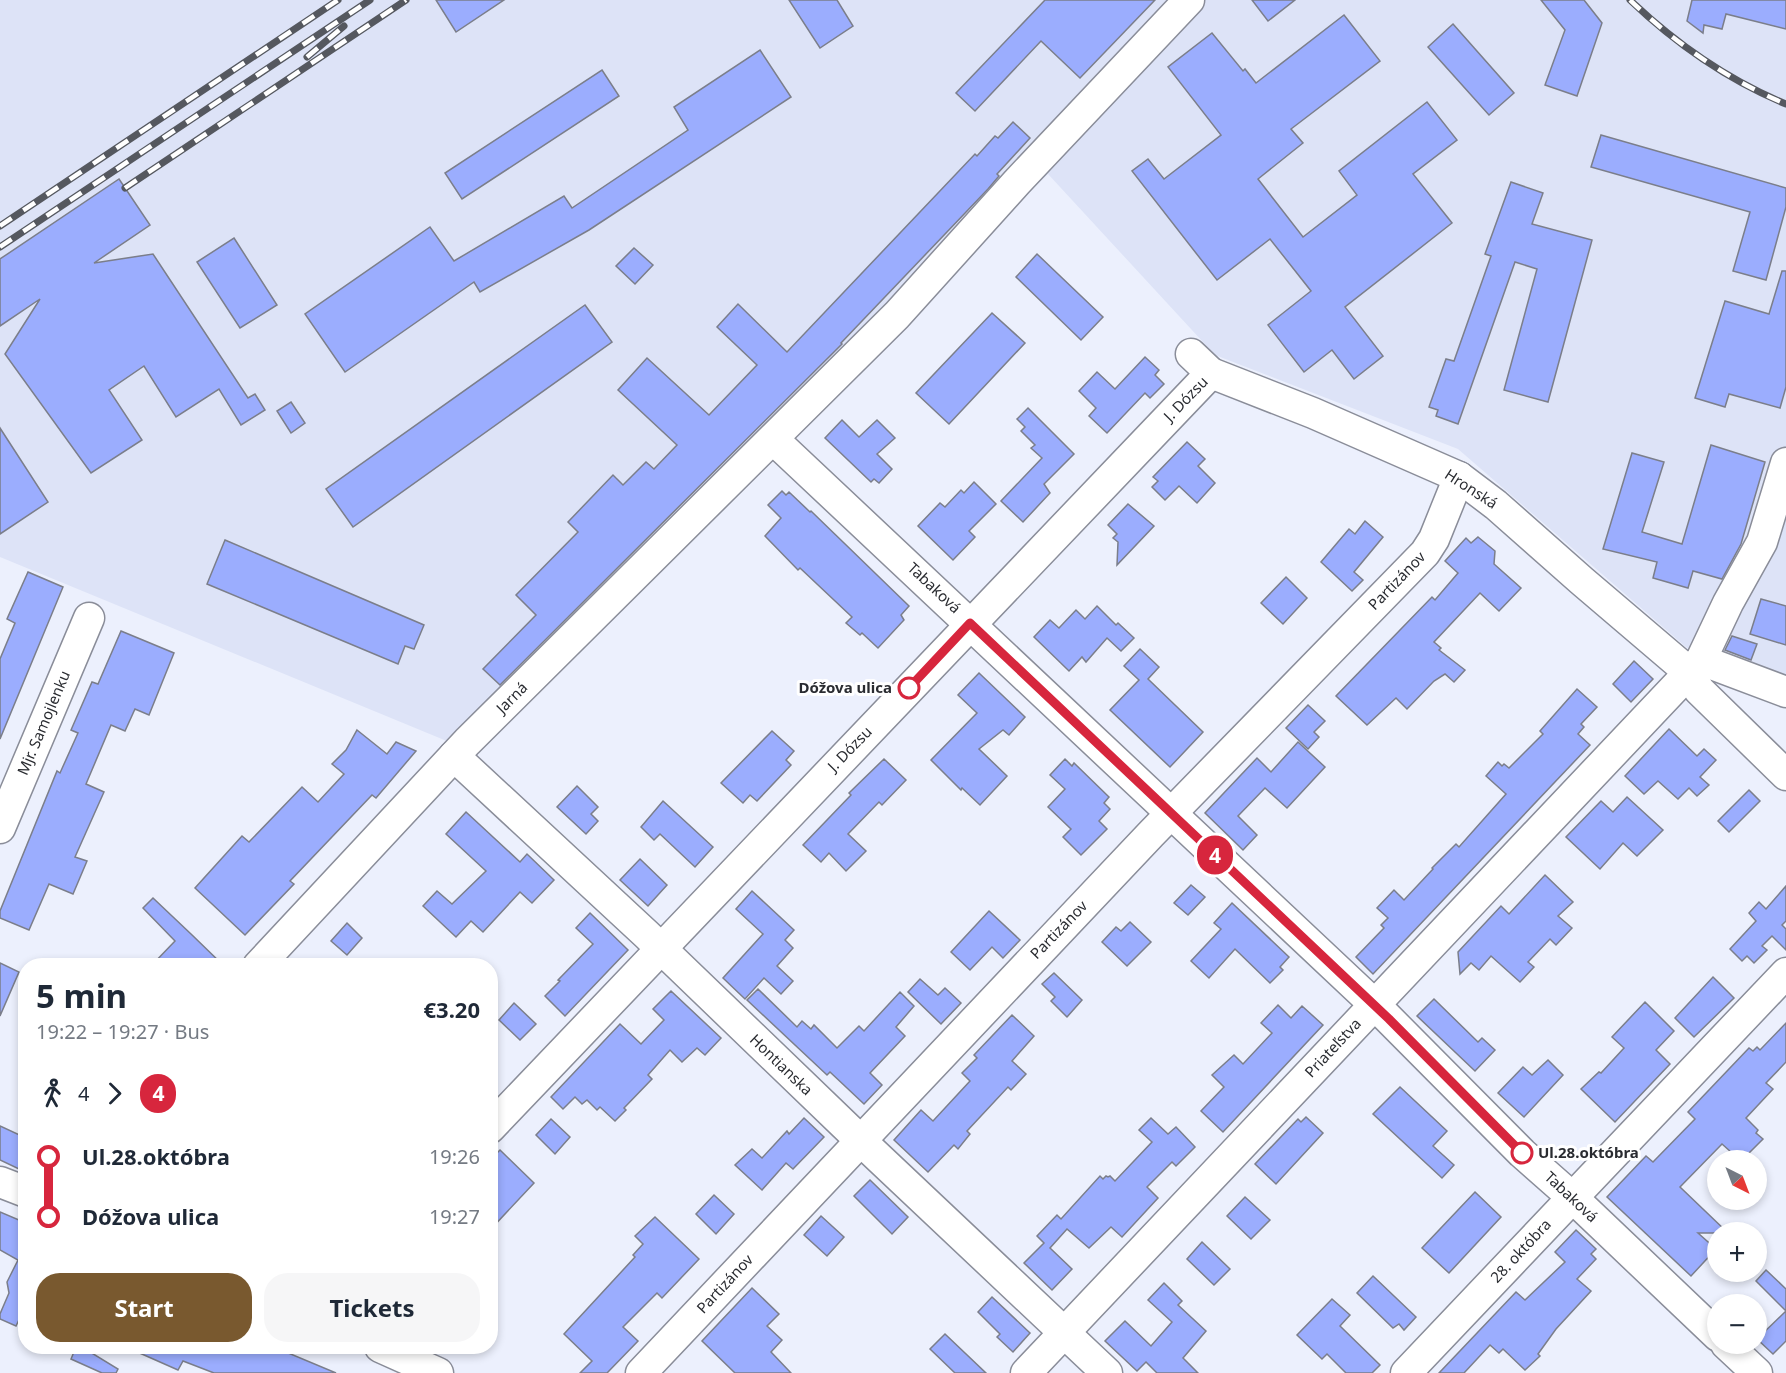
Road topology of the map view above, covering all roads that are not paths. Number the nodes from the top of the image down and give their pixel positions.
1 (1189, 0) edge
2 (1198, 373) joint
3 (773, 439) junction
4 (1786, 463) edge
5 (1459, 477) junction
6 (1774, 546) edge
7 (89, 618) dead end
8 (970, 623) junction
9 (1696, 666) junction
10 (1786, 692) edge
11 (454, 756) junction
12 (1786, 775) edge
13 (1170, 813) junction
14 (0, 828) edge
15 (660, 948) junction
16 (265, 958) edge
17 (1786, 973) edge
18 (1375, 1005) junction
19 (498, 1120) edge
20 (860, 1140) junction
21 (0, 1182) edge
22 (18, 1189) edge
23 (1572, 1197) junction
24 (1707, 1326) edge
25 (1066, 1332) junction
26 (396, 1354) edge
27 (1737, 1354) edge
28 (438, 1373) edge
29 (641, 1373) edge
30 (1026, 1373) edge
31 (1107, 1373) edge
32 (1406, 1373) edge
33 (1757, 1373) edge

1 - 3 street, Jarná
2 - 5 street, Hronská
2 - 8 street, J. Dózsu
3 - 8 street, Tabaková
3 - 11 street, Jarná
4 - 6 street, Priateľstva
5 - 9 street, Hronská
5 - 13 street, Partizánov
6 - 9 street, Priateľstva
7 - 14 street, Mjr. Samojlenku
8 - 13 street, Tabaková
8 - 15 street, J. Dózsu
9 - 10 street, Hronská
9 - 12 street, Hronská
9 - 18 street, Priateľstva
11 - 15 street, Hontianska
11 - 16 street, Jarná
13 - 18 street, Tabaková
13 - 20 street, Partizánov
15 - 19 street, J. Dózsu
15 - 20 street, Hontianska
17 - 23 street, 28. októbra
18 - 23 street, Tabaková
18 - 25 street, Priateľstva
20 - 25 street, Hontianska
20 - 29 street, Partizánov
21 - 22 street
23 - 24 street, Tabaková
23 - 32 street, 28. októbra
25 - 30 street, Priateľstva
25 - 31 street, Hontianska
26 - 28 street
27 - 33 street

